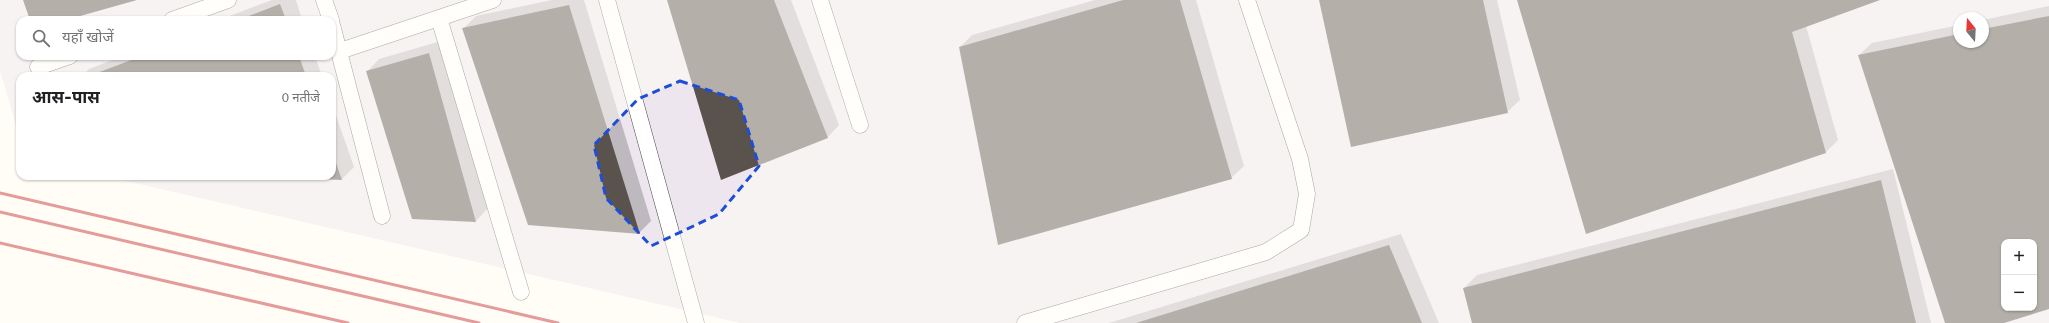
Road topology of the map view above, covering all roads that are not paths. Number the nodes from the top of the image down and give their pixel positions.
1 (228, 0) edge
2 (324, 0) edge
3 (493, 0) edge
4 (608, 0) edge
5 (820, 0) edge
6 (1247, 0) edge
7 (183, 16) edge
8 (329, 16) edge
9 (439, 18) junction
10 (336, 38) edge
11 (340, 51) junction
12 (58, 60) edge
13 (38, 67) dead end
14 (860, 125) dead end
15 (382, 216) dead end
16 (521, 292) dead end
17 (696, 323) edge
18 (1024, 323) edge

1 - 7 lane
2 - 8 lane
3 - 9 lane
4 - 17 lane
5 - 14 lane
6 - 18 lane
9 - 11 lane
9 - 16 lane
10 - 11 lane
11 - 15 lane
12 - 13 lane

